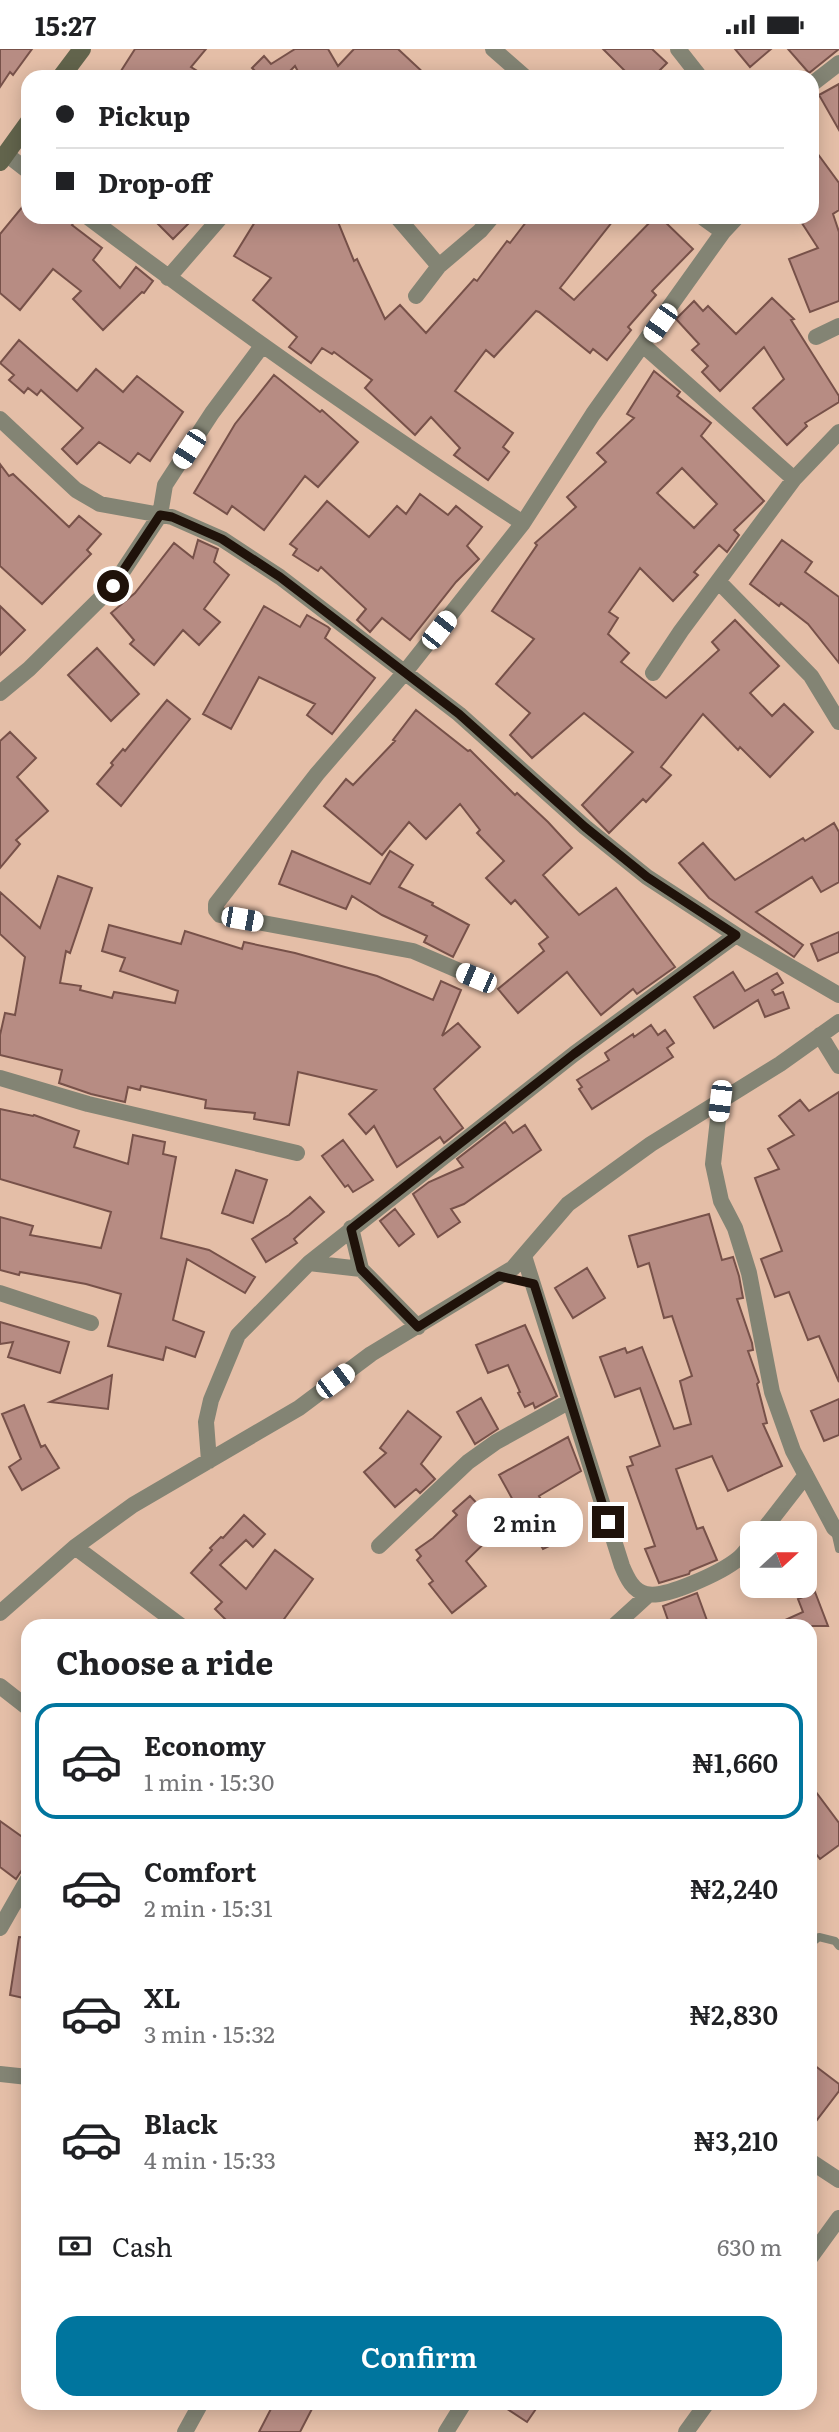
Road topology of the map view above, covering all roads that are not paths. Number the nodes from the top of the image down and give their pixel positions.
1 (82, 49) edge
2 (493, 49) edge
3 (678, 49) edge
4 (839, 63) edge
5 (66, 70) edge
6 (517, 70) edge
7 (694, 70) edge
8 (819, 79) edge
9 (21, 133) edge
10 (3, 158) edge
11 (21, 167) edge
12 (97, 224) edge
13 (215, 224) edge
14 (403, 224) edge
15 (486, 224) edge
16 (712, 224) edge
17 (730, 224) edge
18 (723, 232) junction
19 (439, 266) junction
20 (168, 278) junction
21 (416, 296) dead end
22 (839, 326) edge
23 (816, 337) dead end
24 (262, 346) junction
25 (644, 346) junction
26 (0, 419) edge
27 (839, 432) edge
28 (794, 479) junction
29 (160, 515) junction
30 (523, 523) junction
31 (719, 582) junction
32 (405, 673) junction
33 (653, 673) dead end
34 (0, 693) edge
35 (839, 722) edge
36 (736, 935) junction
37 (476, 978) dead end
38 (839, 995) edge
39 (839, 1022) edge
40 (820, 1035) junction
41 (839, 1066) edge
42 (0, 1078) edge
43 (720, 1101) junction
44 (297, 1153) dead end
45 (351, 1229) junction
46 (524, 1256) junction
47 (309, 1263) junction
48 (361, 1269) junction
49 (499, 1276) junction
50 (534, 1284) junction
51 (0, 1293) edge
52 (91, 1323) dead end
53 (418, 1327) junction
54 (570, 1401) junction
55 (209, 1461) junction
56 (806, 1475) junction
57 (770, 1521) edge
58 (836, 1530) edge
59 (379, 1546) dead end
60 (75, 1547) junction
61 (839, 1549) edge
62 (740, 1558) edge
63 (648, 1595) junction
64 (0, 1613) edge
65 (172, 1619) edge
66 (622, 1619) edge
67 (0, 1686) edge
68 (21, 1702) edge
69 (21, 1891) edge
70 (0, 1928) edge
71 (817, 1939) edge
72 (839, 1945) edge
73 (0, 2074) edge
74 (21, 2076) edge
75 (817, 2166) edge
76 (839, 2181) edge
77 (839, 2218) edge
78 (817, 2248) edge
79 (197, 2410) edge
80 (460, 2410) edge
81 (702, 2410) edge
82 (185, 2432) edge
83 (446, 2432) edge
84 (686, 2432) edge

1 - 5 main road
2 - 6 street
3 - 7 street
4 - 8 street
9 - 10 main road
10 - 11 street
12 - 20 street
13 - 20 street
14 - 19 street
15 - 19 street
16 - 18 street
17 - 18 street
18 - 25 street
19 - 21 street
20 - 24 street
22 - 23 street
24 - 29 street
24 - 30 street
25 - 28 street
25 - 30 street
26 - 29 street
27 - 28 street
28 - 31 street
29 - 32 street
29 - 34 street
30 - 32 street
31 - 33 street
31 - 35 street
32 - 36 street
32 - 37 street
36 - 38 street
36 - 45 street
39 - 40 street
40 - 41 street
40 - 43 street
42 - 44 street
43 - 46 street
43 - 56 street
45 - 47 street
45 - 48 street
46 - 49 street
46 - 50 street
47 - 48 street
47 - 55 street
48 - 53 street
49 - 50 street
49 - 53 street
50 - 54 street
51 - 52 street
53 - 55 street
54 - 59 street
54 - 63 street
55 - 60 street
56 - 57 street
56 - 58 street
58 - 61 lane
60 - 64 street
60 - 65 street
62 - 63 street
63 - 66 street
67 - 68 street
69 - 70 street
71 - 72 lane
73 - 74 street
75 - 76 street
77 - 78 street
79 - 82 street
80 - 83 street
81 - 84 street

